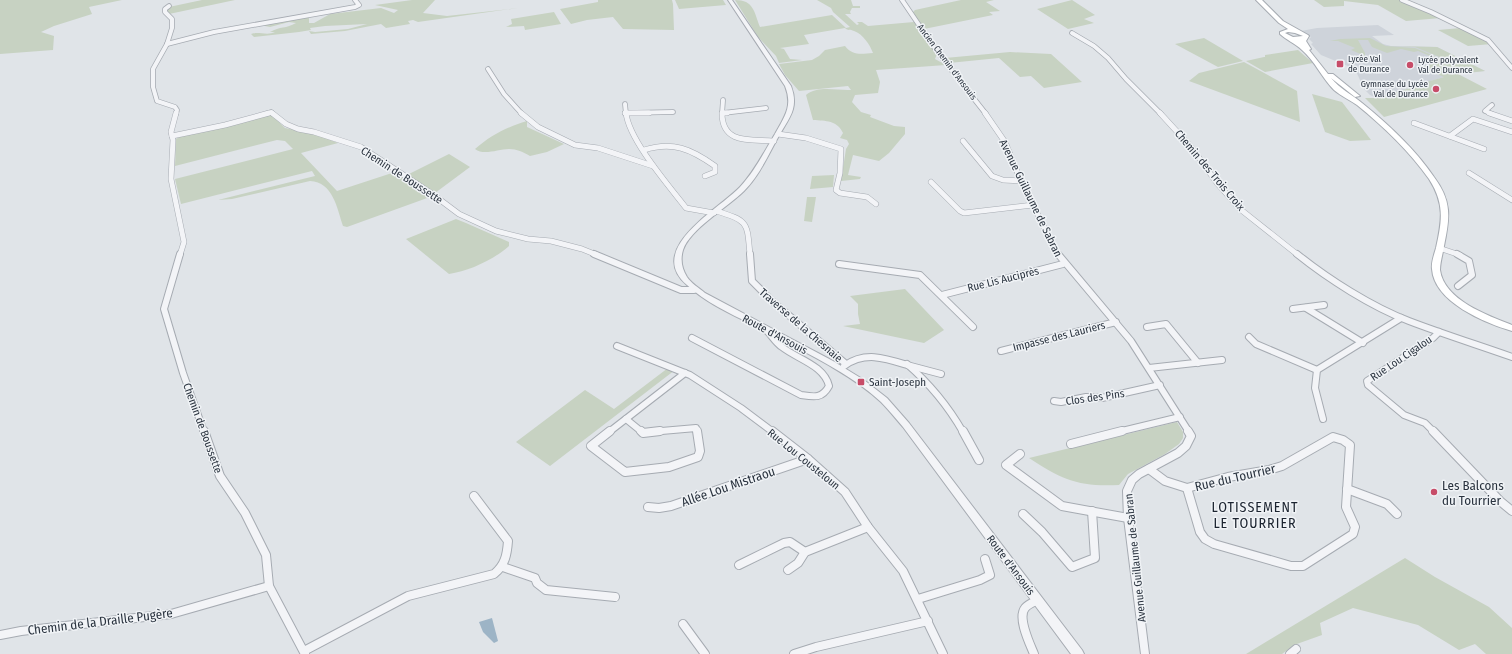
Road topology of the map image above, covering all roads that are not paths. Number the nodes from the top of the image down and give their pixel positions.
1 (355, 0) edge
2 (730, 0) edge
3 (902, 0) edge
4 (1259, 0) edge
5 (1402, 0) edge
6 (169, 6) dead end
7 (1281, 22) junction
8 (1284, 31) junction
9 (1296, 31) junction
10 (1072, 33) dead end
11 (1292, 39) junction
12 (1304, 39) junction
13 (167, 44) junction
14 (1512, 68) edge
15 (488, 69) dead end
16 (723, 100) dead end
17 (625, 104) dead end
18 (1492, 104) dead end
19 (766, 108) dead end
20 (673, 112) dead end
21 (625, 113) junction
22 (723, 113) junction
23 (1376, 118) junction
24 (1512, 121) edge
25 (993, 122) joint
26 (1414, 123) dead end
27 (1512, 132) edge
28 (778, 134) junction
29 (172, 136) junction
30 (1450, 136) junction
31 (774, 141) junction
32 (963, 141) dead end
33 (1484, 149) dead end
34 (644, 150) junction
35 (653, 166) junction
36 (1469, 173) dead end
37 (704, 176) dead end
38 (1021, 181) junction
39 (931, 182) dead end
40 (1512, 200) edge
41 (876, 204) dead end
42 (1033, 205) junction
43 (715, 212) junction
44 (1439, 248) junction
45 (839, 264) dead end
46 (1064, 264) junction
47 (1458, 286) dead end
48 (694, 290) junction
49 (942, 295) junction
50 (1324, 305) dead end
51 (1306, 308) junction
52 (1293, 309) dead end
53 (1401, 318) junction
54 (1116, 322) junction
55 (973, 327) dead end
56 (1147, 327) dead end
57 (1512, 328) edge
58 (767, 331) junction
59 (1438, 332) junction
60 (1249, 337) dead end
61 (692, 338) dead end
62 (1362, 343) junction
63 (617, 346) dead end
64 (1001, 350) dead end
65 (1512, 357) edge
66 (1222, 360) dead end
67 (1198, 363) junction
68 (907, 364) junction
69 (844, 367) junction
70 (1149, 368) junction
71 (1317, 370) junction
72 (685, 373) junction
73 (941, 374) dead end
74 (1160, 385) junction
75 (1054, 401) dead end
76 (1180, 417) junction
77 (626, 419) junction
78 (1323, 419) dead end
79 (1071, 444) dead end
80 (1020, 454) dead end
81 (808, 459) junction
82 (979, 460) dead end
83 (1149, 469) junction
84 (1187, 488) junction
85 (1347, 490) junction
86 (474, 496) dead end
87 (648, 507) dead end
88 (1092, 511) junction
89 (1512, 511) edge
90 (1023, 514) dead end
91 (1397, 514) dead end
92 (1128, 518) junction
93 (868, 527) junction
94 (805, 552) junction
95 (985, 559) dead end
96 (739, 565) dead end
97 (503, 567) junction
98 (788, 570) dead end
99 (269, 586) junction
100 (615, 597) dead end
101 (918, 599) junction
102 (1038, 600) junction
103 (928, 621) junction
104 (683, 624) dead end
105 (0, 635) edge
106 (305, 653) edge
107 (705, 654) edge
108 (794, 654) edge
109 (943, 654) edge
110 (1034, 654) edge
111 (1078, 654) edge
112 (1145, 654) edge

1 - 13 street
2 - 28 street, Route d'Ansouis
3 - 25 street, Ancien Chemin d'Ansouis
4 - 7 main road
5 - 14 street
6 - 13 street
7 - 8 main road
7 - 9 main road
8 - 9 main road
8 - 11 main road
9 - 12 main road
10 - 53 street, Chemin des Trois Croix
11 - 12 main road
11 - 23 main road
12 - 23 main road
13 - 29 street
15 - 35 street
16 - 22 street
17 - 21 street
18 - 24 street
19 - 22 street
20 - 21 street
21 - 34 street, Traverse de la Chesnaie
22 - 31 street
23 - 44 main road
25 - 38 street, Avenue Guillaume de Sabran
26 - 30 street
27 - 30 street
28 - 31 street, Route d'Ansouis
28 - 41 street
29 - 48 street, Chemin de Boussette
29 - 99 street, Chemin de Boussette
30 - 33 street
31 - 43 street, Route d'Ansouis
32 - 38 street
34 - 35 street, Traverse de la Chesnaie
34 - 37 street
35 - 43 street, Traverse de la Chesnaie
36 - 40 street
38 - 42 street, Avenue Guillaume de Sabran
39 - 42 street
42 - 46 street, Avenue Guillaume de Sabran
43 - 48 street, Route d'Ansouis
43 - 69 street, Traverse de la Chesnaie
44 - 47 street
44 - 57 main road
45 - 49 street
46 - 49 street, Rue Lis Auciprès
46 - 54 street, Avenue Guillaume de Sabran
48 - 58 street, Route d'Ansouis
49 - 55 street
50 - 51 street
51 - 52 street
51 - 62 street
53 - 59 street, Chemin des Trois Croix
53 - 62 street
54 - 64 street, Impasse des Lauriers
54 - 70 street, Avenue Guillaume de Sabran
56 - 67 street
58 - 61 street
58 - 69 street, Route d'Ansouis
59 - 65 street, Chemin des Trois Croix
59 - 89 street, Rue Lou Cigalou
60 - 71 street
62 - 71 street
63 - 72 street, Rue Lou Cousteloun
66 - 67 street
67 - 70 street
68 - 69 street
68 - 73 street
68 - 82 street
69 - 102 street, Route d'Ansouis
70 - 74 street, Avenue Guillaume de Sabran
71 - 78 street
72 - 77 street
72 - 81 street, Rue Lou Cousteloun
74 - 75 street, Clos des Pins
74 - 76 street, Avenue Guillaume de Sabran
76 - 79 street
76 - 83 street, Avenue Guillaume de Sabran
77 - 77 street
80 - 88 street
81 - 87 street, Allée Lou Mistraou
81 - 93 street, Rue Lou Cousteloun
83 - 84 street
83 - 92 street, Avenue Guillaume de Sabran
84 - 85 street, Rue du Tourrier
84 - 85 street, Rue du Tourrier
85 - 91 street
86 - 97 street
88 - 90 street
88 - 92 street
92 - 112 street, Avenue Guillaume de Sabran
93 - 94 street
93 - 101 street, Rue Lou Cousteloun
94 - 96 street
94 - 98 street
95 - 101 street
97 - 100 street
97 - 106 street
99 - 105 street, Chemin de la Draille Pugère
99 - 106 street
101 - 103 street, Rue Lou Cousteloun
102 - 110 street
102 - 111 street, Route d'Ansouis
103 - 108 street
103 - 109 street, Rue Lou Cousteloun
104 - 107 street

